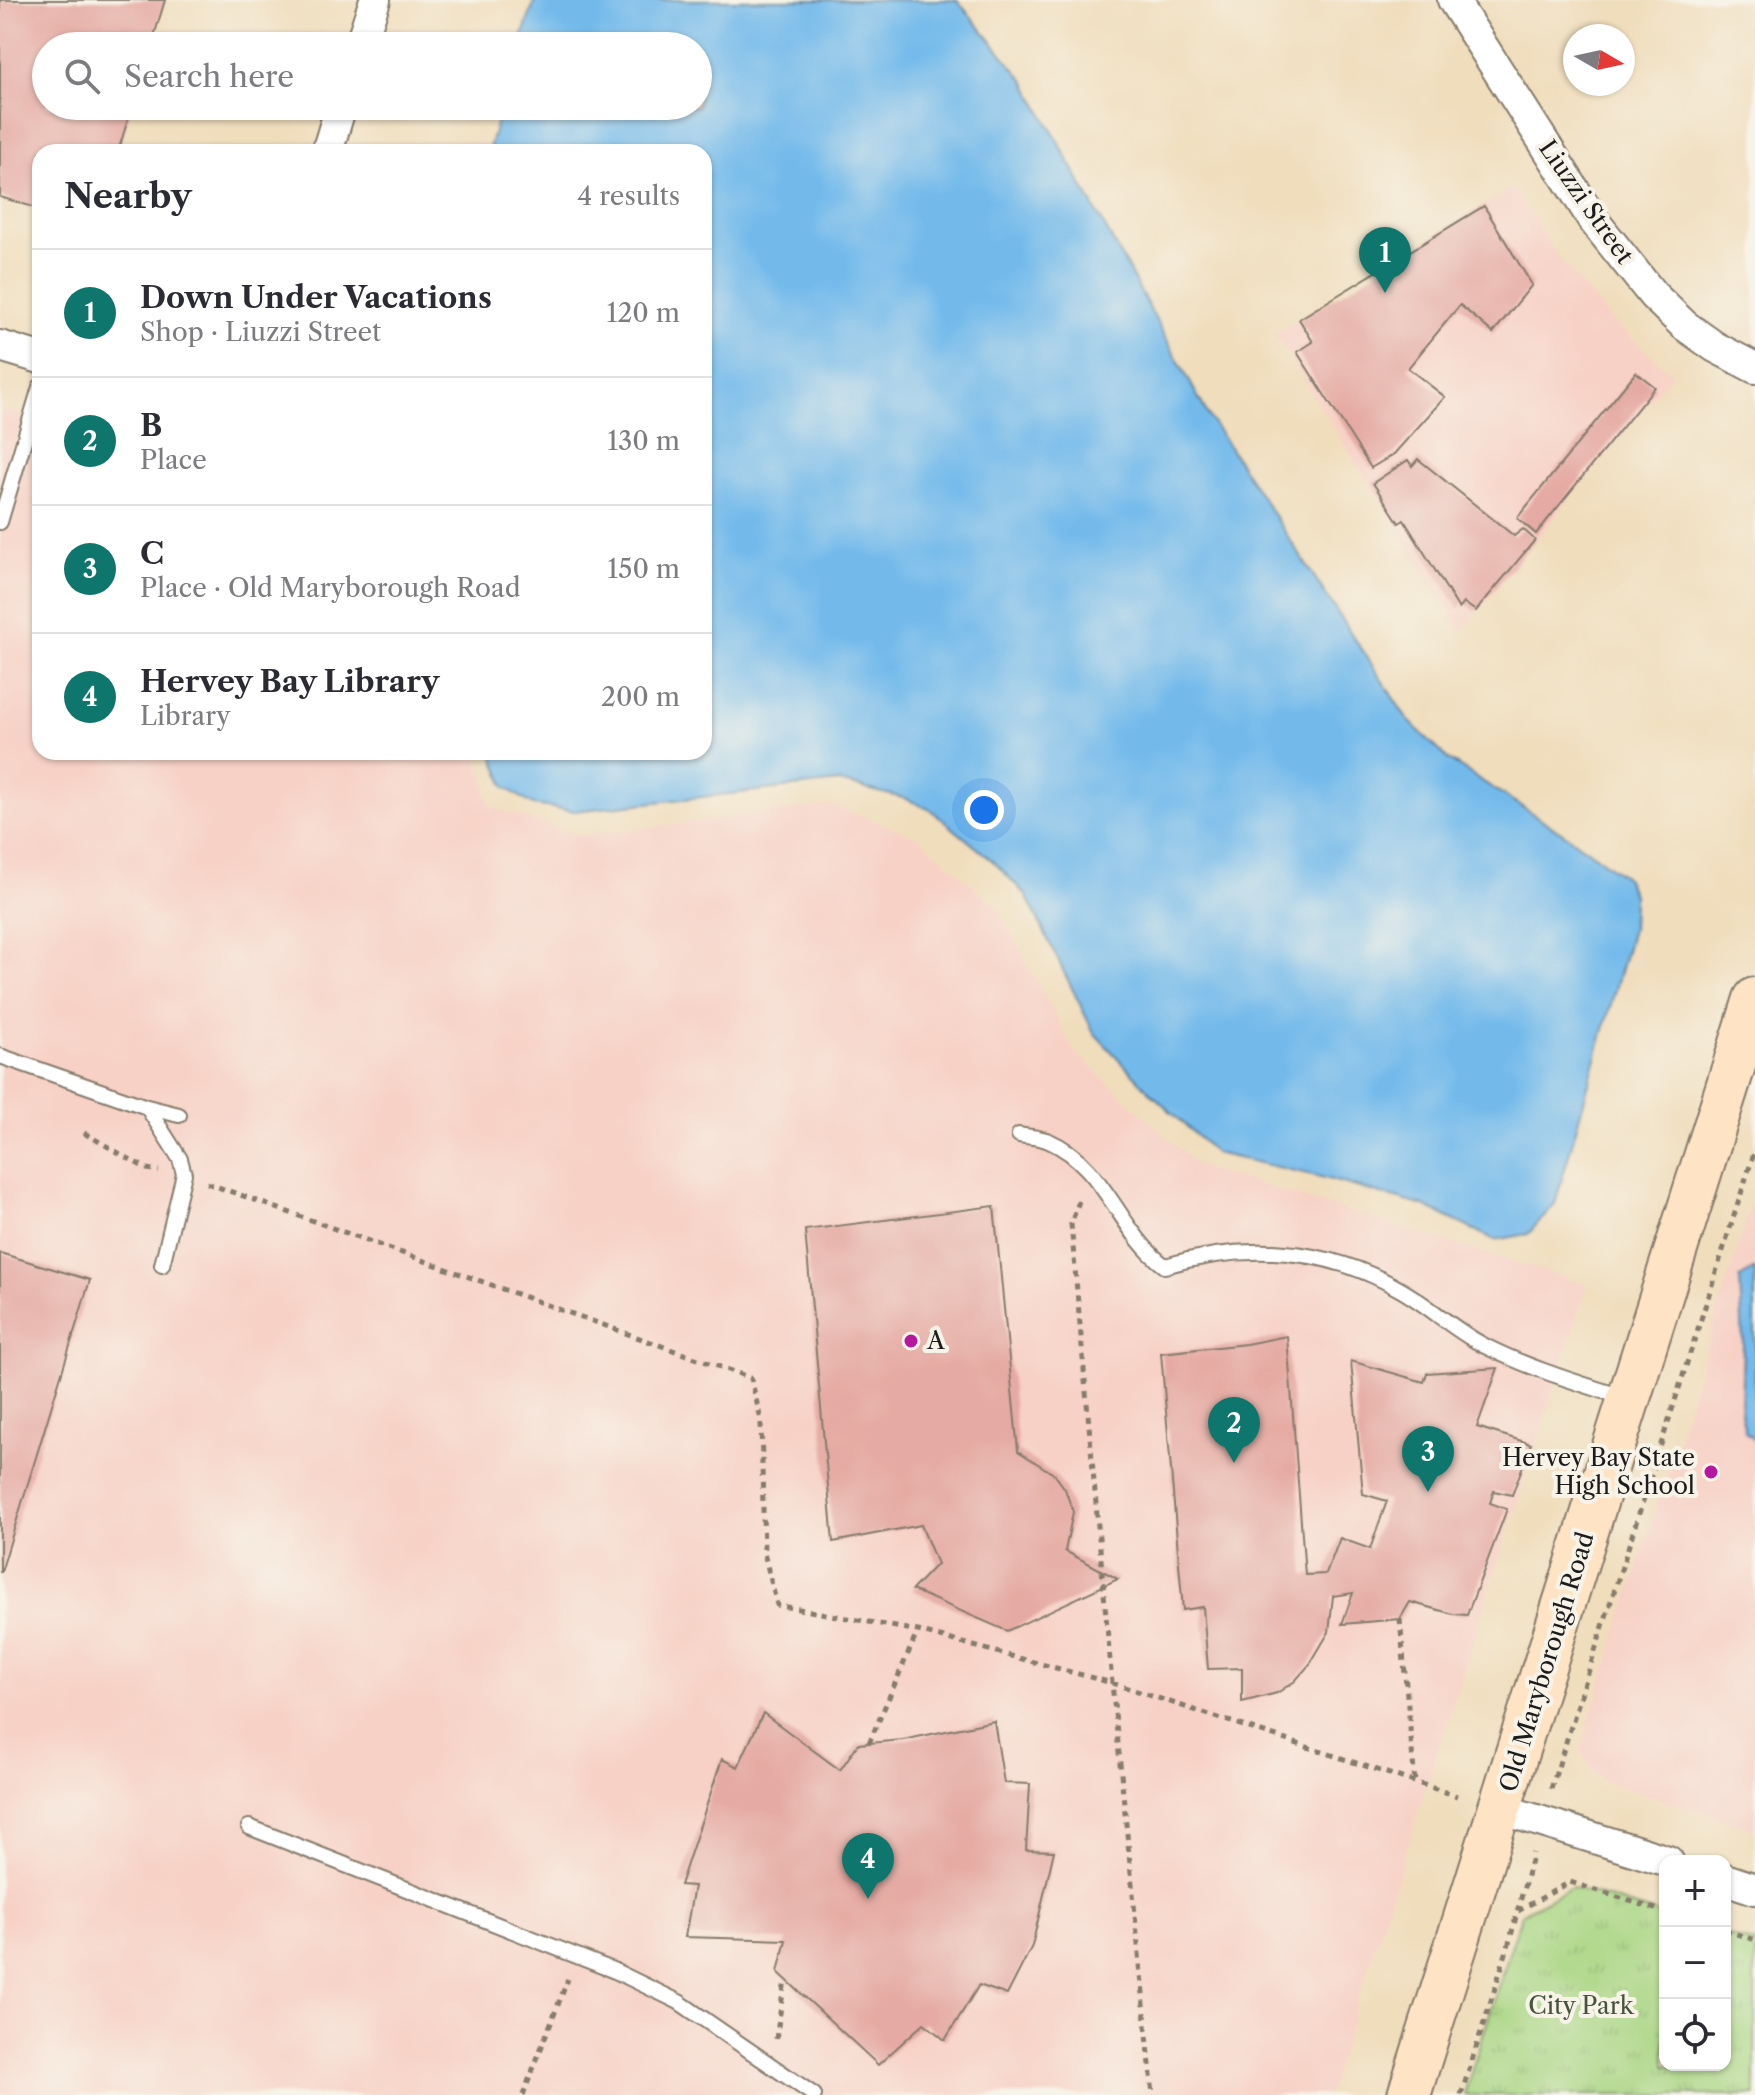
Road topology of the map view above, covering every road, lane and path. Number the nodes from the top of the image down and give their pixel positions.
1 (375, 0) edge
2 (1453, 0) edge
3 (365, 32) edge
4 (337, 120) edge
5 (329, 144) edge
6 (0, 346) edge
7 (32, 356) edge
8 (1755, 368) edge
9 (32, 414) edge
10 (0, 522) edge
11 (1755, 999) edge
12 (0, 1056) edge
13 (147, 1107) junction
14 (179, 1115) dead end
15 (84, 1133) dead end
16 (1019, 1135) dead end
17 (1755, 1150) edge
18 (1090, 1173) junction
19 (184, 1174) junction
20 (162, 1265) dead end
21 (1629, 1399) junction
22 (1400, 1619) dead end
23 (918, 1631) junction
24 (1112, 1683) junction
25 (869, 1743) dead end
26 (1415, 1783) junction
27 (1457, 1796) dead end
28 (1501, 1809) junction
29 (1541, 1820) junction
30 (249, 1827) dead end
31 (1659, 1858) edge
32 (1731, 1881) edge
33 (1755, 1889) edge
34 (1659, 1910) edge
35 (1517, 1911) junction
36 (1731, 1932) edge
37 (1755, 1940) edge
38 (577, 1956) junction
39 (523, 2095) edge
40 (814, 2095) edge
41 (1153, 2095) edge
42 (1409, 2095) edge
43 (1461, 2095) edge

1 - 3 street
2 - 8 street, Liuzzi Street
4 - 5 street
6 - 7 street
9 - 10 lane
11 - 21 street, Old Maryborough Road
12 - 13 lane
13 - 14 lane
13 - 19 lane
15 - 19 path
16 - 18 lane
17 - 29 path
18 - 21 lane
18 - 24 path
19 - 20 lane
19 - 23 path
21 - 28 street, Old Maryborough Road
22 - 26 path
23 - 24 path
23 - 25 path
24 - 26 path
24 - 41 path
26 - 27 path
28 - 29 street
28 - 42 street, Old Maryborough Road
29 - 31 street
29 - 35 path
30 - 38 lane
32 - 33 street
34 - 35 path
35 - 43 path
36 - 37 path
38 - 39 path
38 - 40 lane

